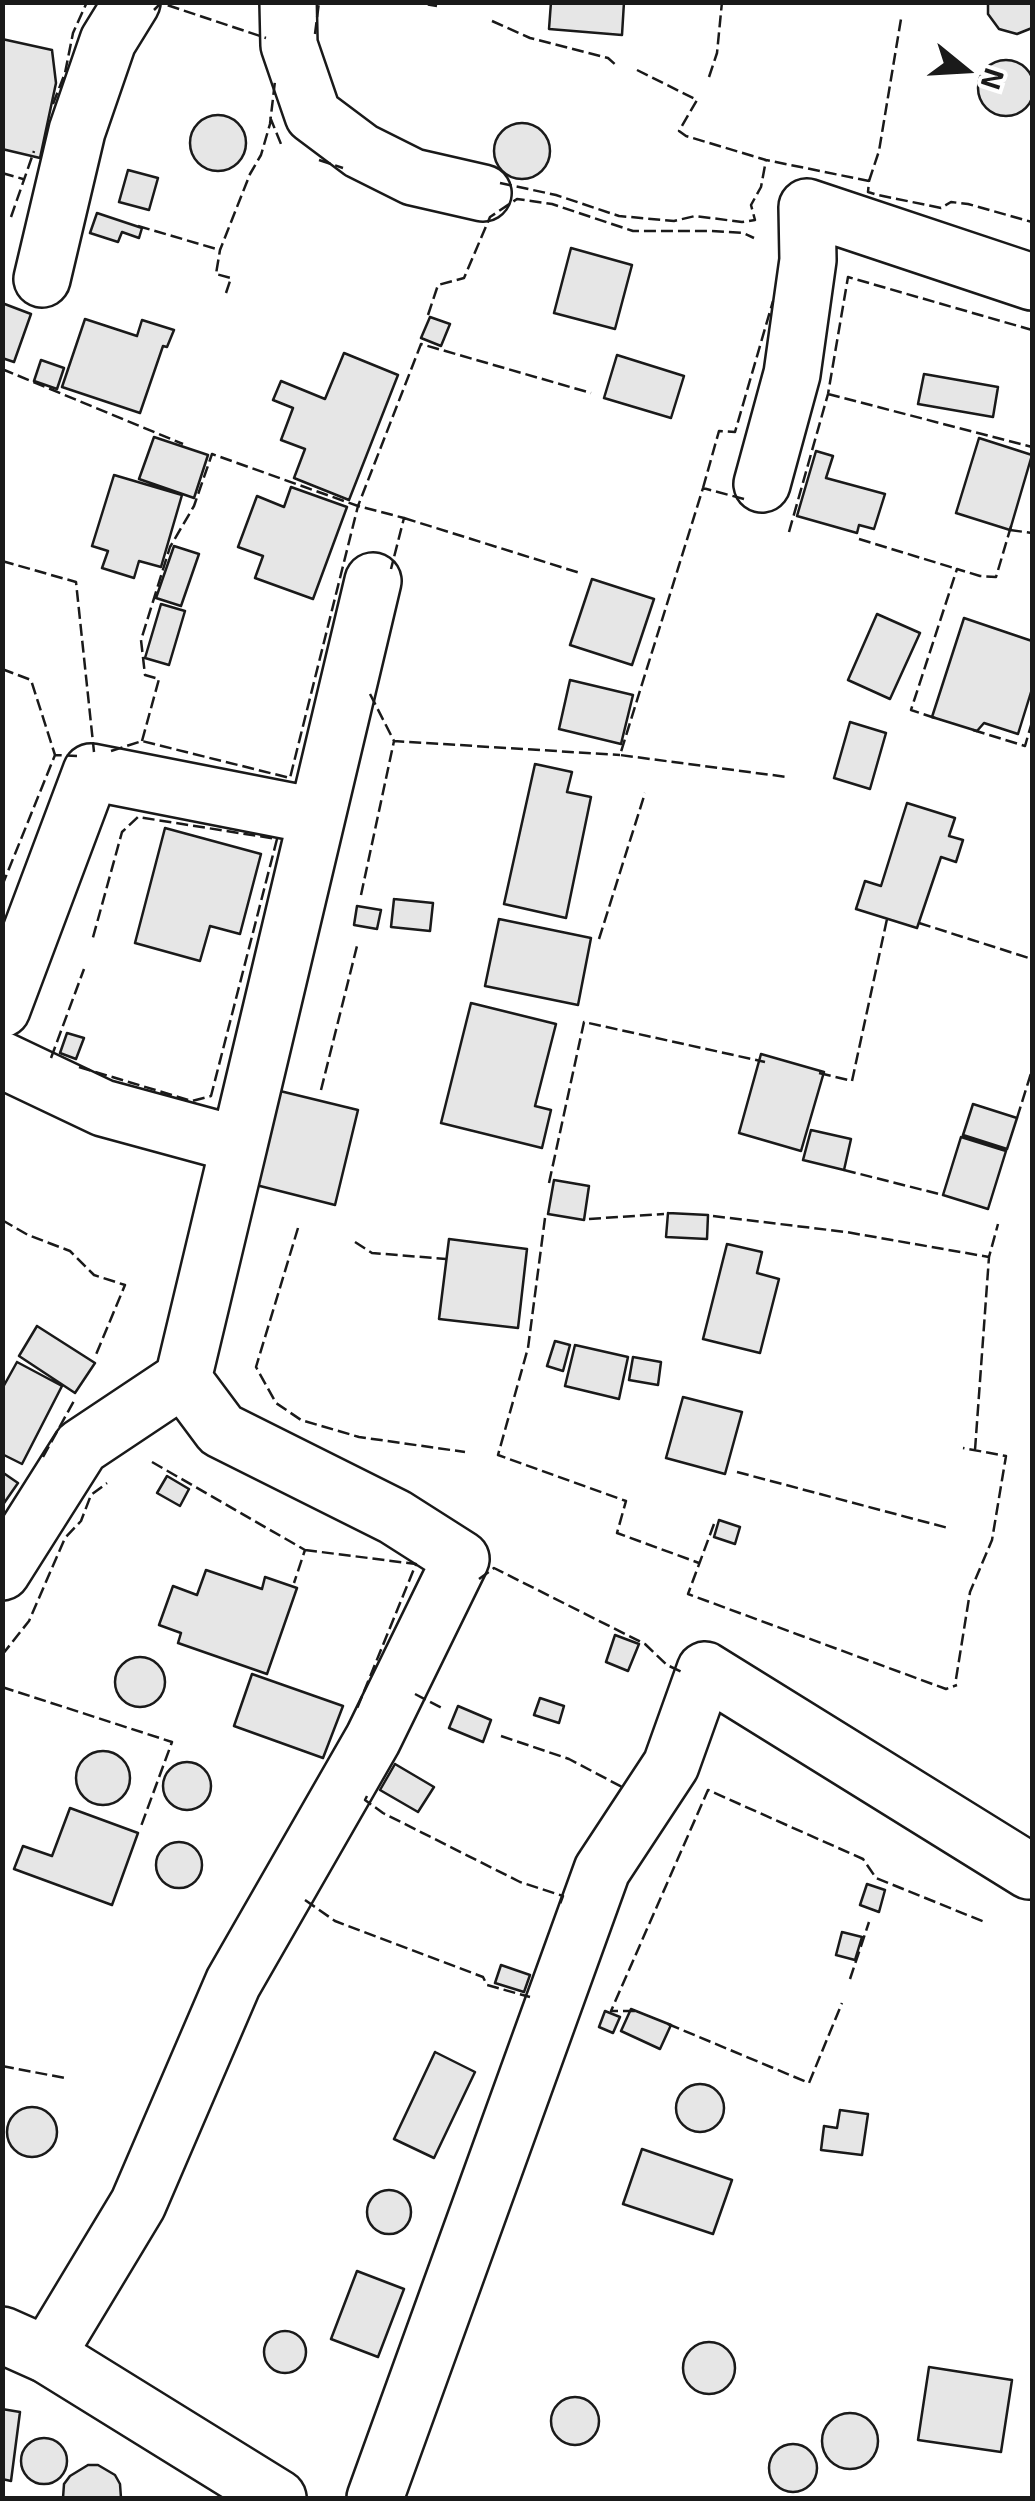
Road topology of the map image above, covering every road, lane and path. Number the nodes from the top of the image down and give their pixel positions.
1 (132, 2) edge
2 (288, 2) edge
3 (482, 194) dead end
4 (42, 279) dead end
5 (1032, 282) edge
6 (762, 484) dead end
7 (373, 581) dead end
8 (315, 816) junction
9 (2, 1009) edge
10 (2, 1060) edge
11 (239, 1145) junction
12 (183, 1379) junction
13 (2, 1572) edge
14 (1029, 1871) dead end
15 (25, 2345) edge
16 (278, 2498) edge
17 (374, 2498) edge

1 - 4 street
2 - 3 street
5 - 6 street
7 - 8 street
8 - 9 street
8 - 11 street
10 - 11 street
11 - 12 street
12 - 13 street
12 - 15 street
14 - 17 street
15 - 16 street

